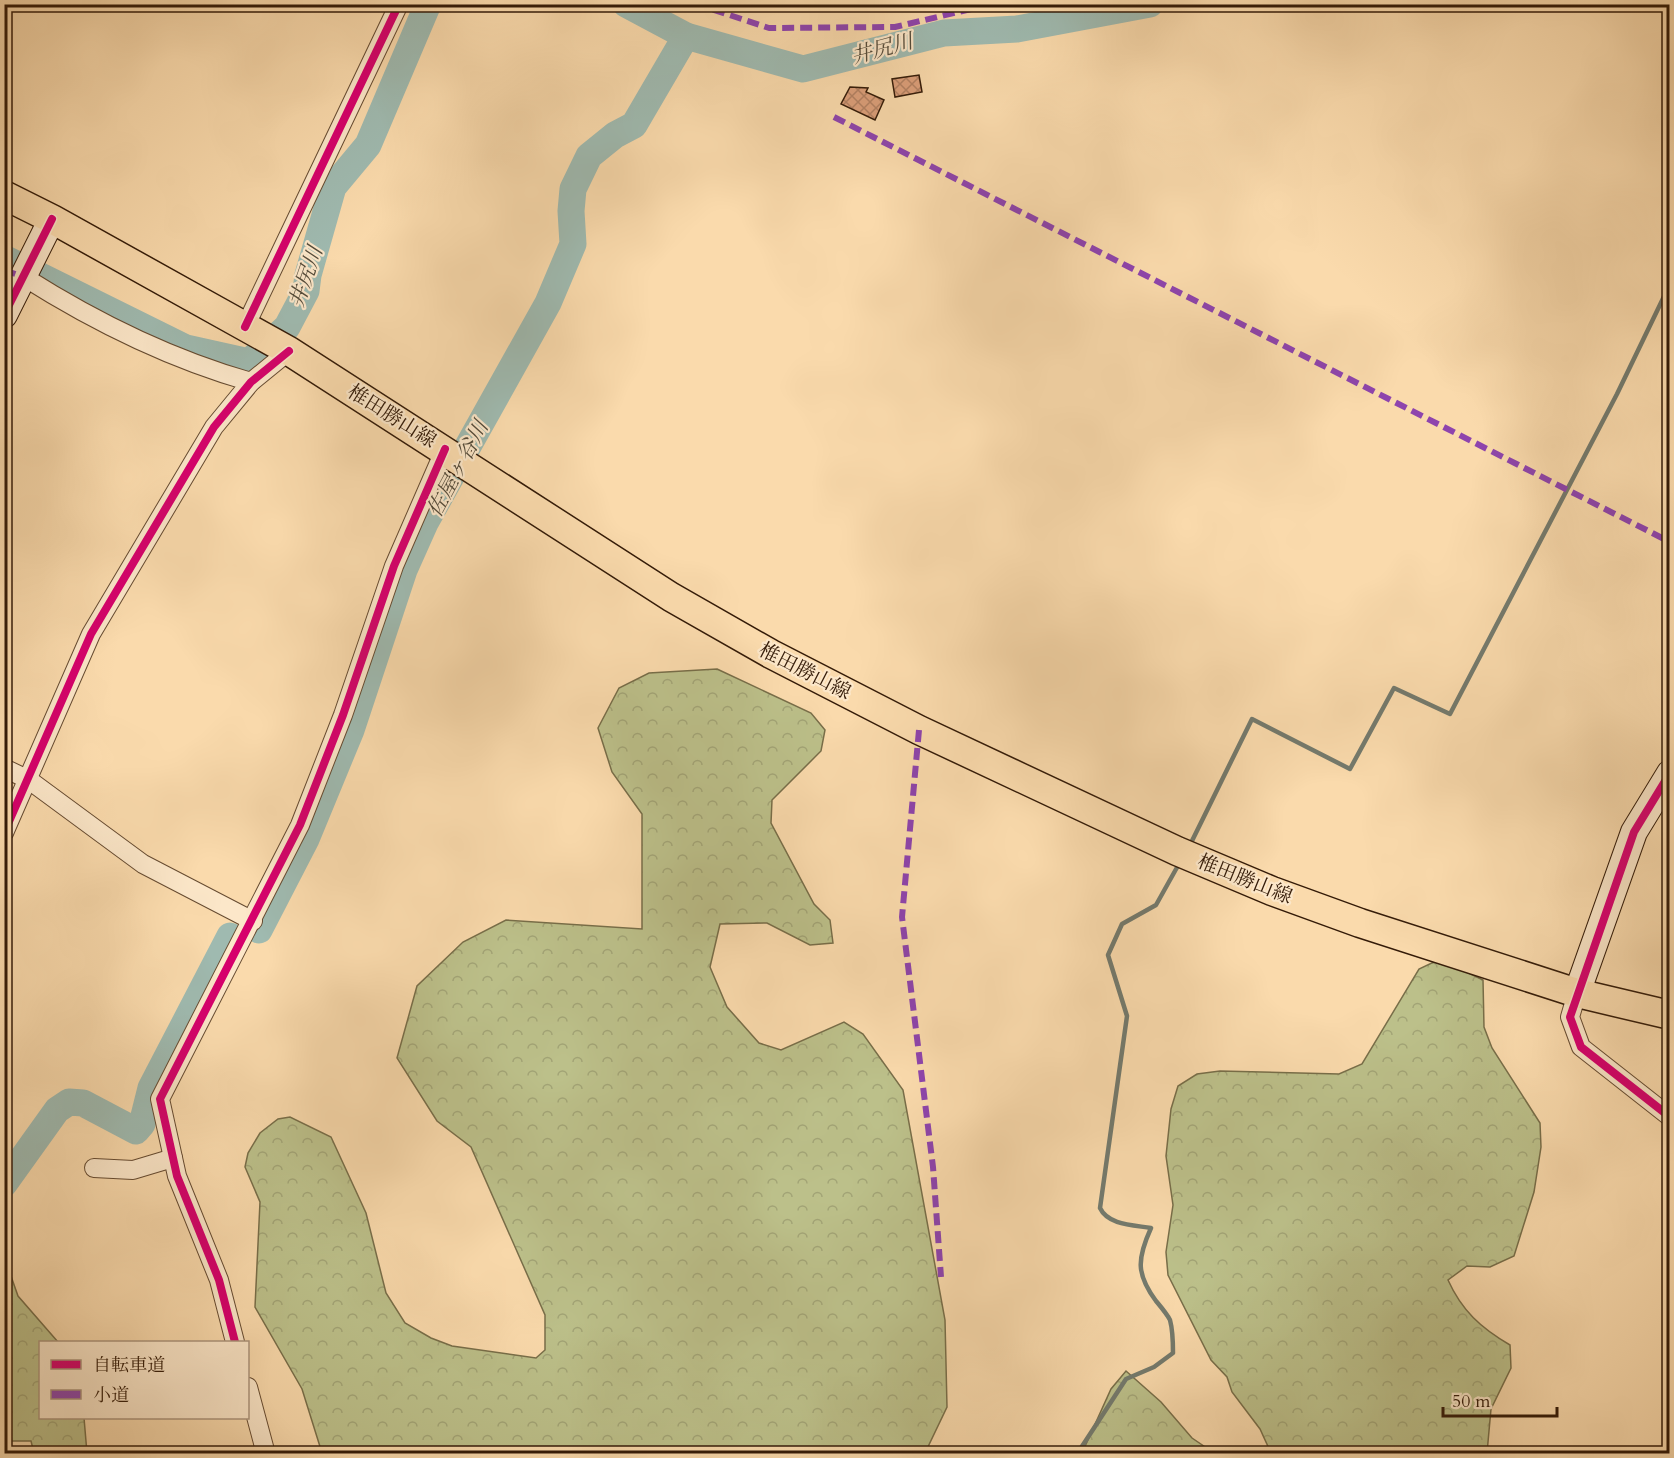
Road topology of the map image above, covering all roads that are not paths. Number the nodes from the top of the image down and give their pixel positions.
1 (399, 4) edge
2 (4, 195) edge
3 (52, 219) junction
4 (24, 278) junction
5 (4, 315) edge
6 (245, 327) junction
7 (289, 351) junction
8 (251, 382) junction
9 (445, 449) junction
10 (4, 768) edge
11 (1670, 773) edge
12 (29, 780) junction
13 (4, 833) edge
14 (253, 921) junction
15 (1577, 993) junction
16 (1670, 1015) edge
17 (1670, 1117) edge
18 (173, 1158) junction
19 (94, 1168) dead end
20 (235, 1341) edge
21 (249, 1391) edge
22 (266, 1454) edge

1 - 6 street
2 - 3 main road, 椎田勝山線
3 - 4 street
3 - 6 main road, 椎田勝山線
4 - 5 street
4 - 8 street
6 - 7 main road, 椎田勝山線
7 - 8 street
7 - 9 main road, 椎田勝山線
8 - 12 street
9 - 14 street
9 - 15 main road, 椎田勝山線
10 - 12 street
11 - 15 street
12 - 13 street
12 - 14 street
14 - 18 street
15 - 16 main road, 椎田勝山線
15 - 17 street
18 - 19 street
18 - 20 street
21 - 22 street

